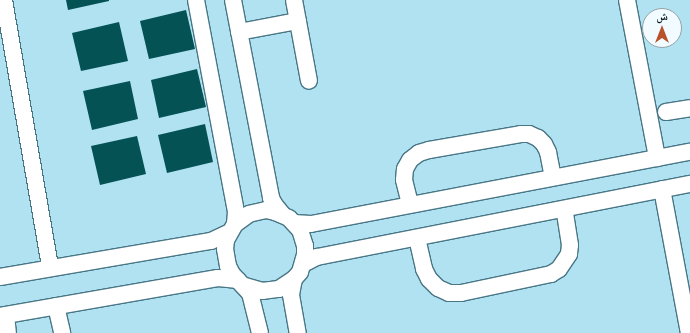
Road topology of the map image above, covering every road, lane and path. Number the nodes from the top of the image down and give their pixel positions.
1 (4, 0) edge
2 (196, 0) edge
3 (233, 0) edge
4 (294, 0) edge
5 (627, 0) edge
6 (298, 21) junction
7 (239, 32) junction
8 (6, 50) edge
9 (309, 81) dead end
10 (690, 108) edge
11 (666, 112) dead end
12 (690, 152) edge
13 (657, 158) junction
14 (553, 177) junction
15 (690, 184) edge
16 (662, 189) junction
17 (410, 204) junction
18 (564, 209) junction
19 (289, 219) junction
20 (232, 228) junction
21 (416, 238) junction
22 (303, 264) junction
23 (50, 267) junction
24 (0, 277) edge
25 (294, 279) junction
26 (241, 283) junction
27 (56, 306) junction
28 (3, 316) edge
29 (8, 333) edge
30 (62, 333) edge
31 (260, 333) edge
32 (298, 333) edge
33 (689, 333) edge

1 - 8 street
2 - 20 street
3 - 7 street
4 - 6 street
5 - 13 street
6 - 7 street
6 - 9 street
7 - 19 street
8 - 23 street
10 - 11 street
12 - 13 street
13 - 14 street
14 - 17 street
14 - 17 street
15 - 16 street
16 - 18 street
16 - 33 street
17 - 19 street
18 - 21 street
18 - 21 street
19 - 20 street
19 - 22 street
20 - 23 street
20 - 26 street
21 - 22 street
22 - 25 street
23 - 24 street
25 - 26 street
25 - 32 street
26 - 27 street
26 - 31 street
27 - 28 street
27 - 30 street
28 - 29 street

